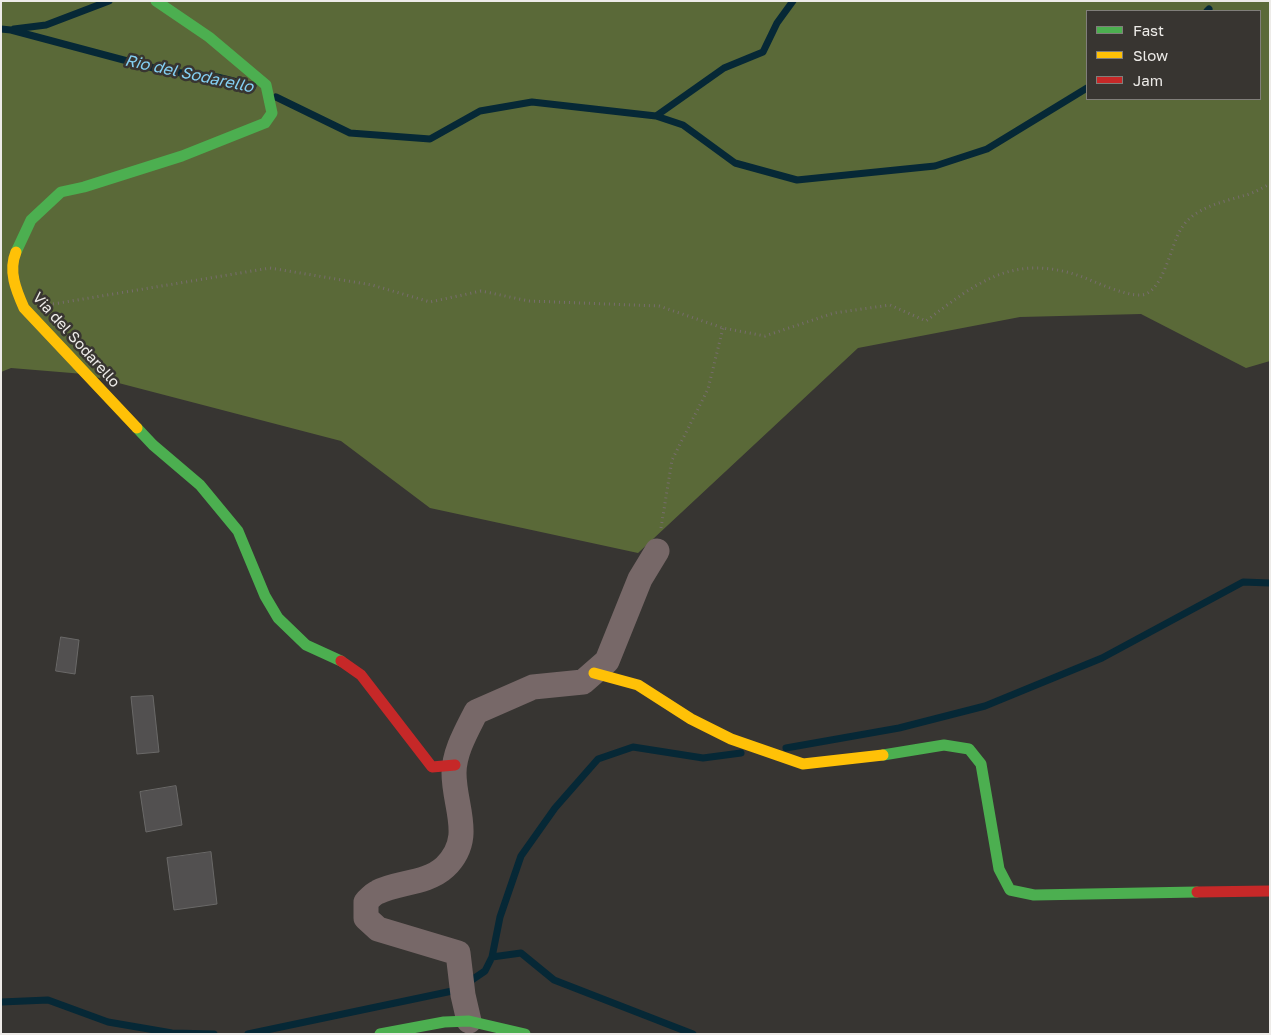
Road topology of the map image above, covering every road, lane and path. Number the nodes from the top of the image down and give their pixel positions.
1 (156, 1) edge
2 (1270, 184) edge
3 (24, 308) junction
4 (723, 328) junction
5 (657, 551) joint
6 (594, 673) junction
7 (456, 765) junction
8 (1270, 891) edge
9 (469, 1021) junction
10 (380, 1034) edge
11 (525, 1034) edge

1 - 3 street, Via del Sodarello
2 - 4 path
3 - 4 path
3 - 7 street, Via del Sodarello
4 - 5 path
5 - 6 street
6 - 7 street
6 - 8 street
7 - 9 street
9 - 10 street
9 - 11 street

